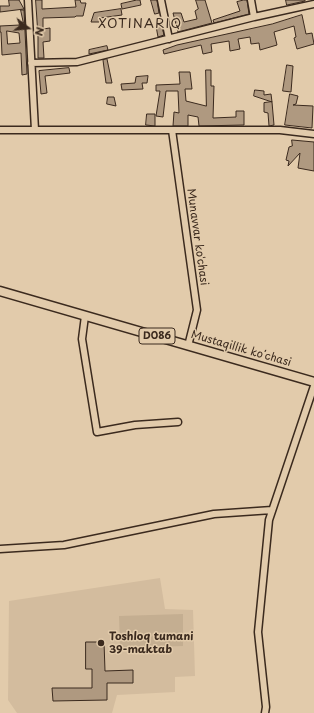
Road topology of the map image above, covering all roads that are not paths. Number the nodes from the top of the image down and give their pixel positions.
1 (28, 0) edge
2 (161, 0) edge
3 (251, 0) edge
4 (314, 4) edge
5 (254, 18) junction
6 (169, 39) junction
7 (31, 63) junction
8 (0, 130) edge
9 (35, 130) junction
10 (172, 130) junction
11 (314, 134) edge
12 (0, 291) edge
13 (85, 316) junction
14 (188, 346) junction
15 (314, 382) edge
16 (314, 386) edge
17 (178, 422) dead end
18 (272, 510) junction
19 (0, 549) edge
20 (265, 713) edge

1 - 7 street
2 - 6 street
3 - 5 street
4 - 5 street
5 - 6 street
6 - 7 street
7 - 9 street
8 - 9 street
9 - 10 street
10 - 11 street
10 - 14 street, Munavvar ko'chasi
12 - 13 main road, Mustaqillik koʻchasi / D086
13 - 14 main road, Mustaqillik koʻchasi / D086
13 - 17 street
14 - 15 main road, Mustaqillik koʻchasi / D086
16 - 18 street
18 - 19 street
18 - 20 street

